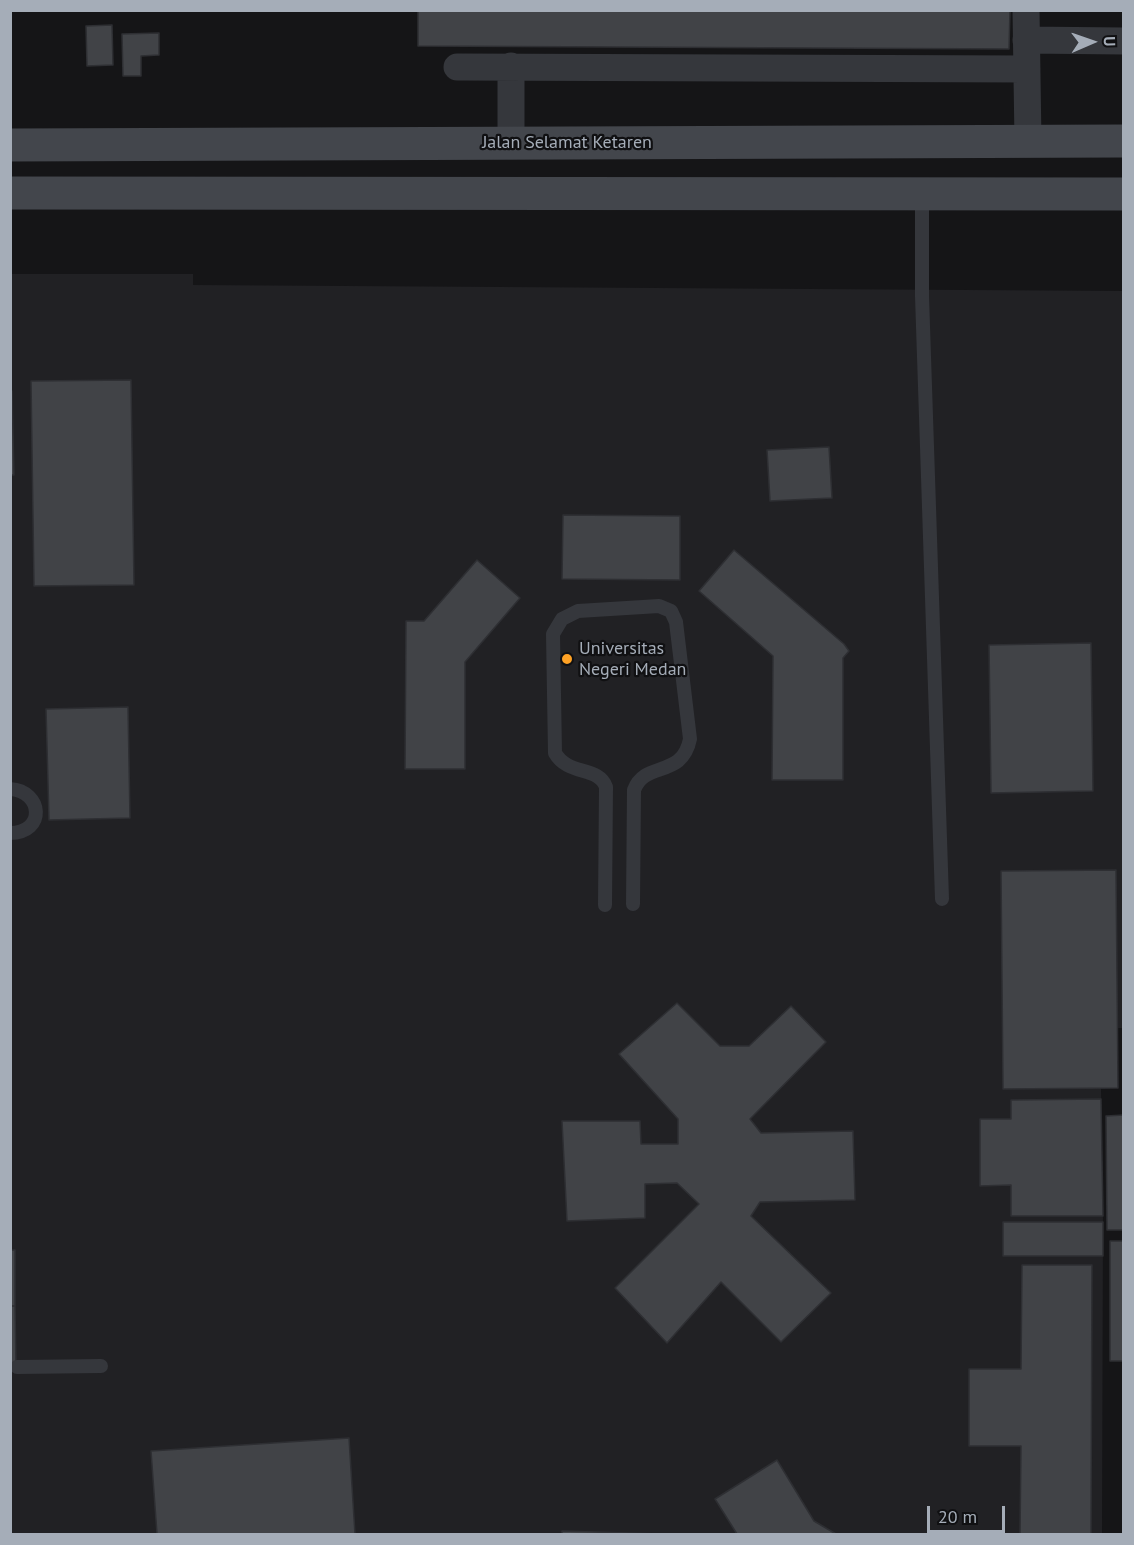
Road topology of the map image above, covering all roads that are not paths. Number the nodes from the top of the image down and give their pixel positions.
1 (1026, 10) edge
2 (1026, 40) junction
3 (1124, 41) edge
4 (458, 66) dead end
5 (511, 66) junction
6 (1027, 69) junction
7 (1124, 141) edge
8 (1028, 142) junction
9 (511, 143) junction
10 (655, 143) junction
11 (10, 145) edge
12 (10, 193) edge
13 (654, 194) junction
14 (922, 194) junction
15 (1124, 194) edge
16 (10, 789) edge
17 (10, 833) edge
18 (942, 899) dead end
19 (633, 904) dead end
20 (605, 905) dead end
21 (101, 1366) dead end
22 (17, 1367) dead end

1 - 2 street
2 - 3 street
2 - 6 street
4 - 5 street
5 - 6 street
5 - 9 street
6 - 8 street
7 - 8 street, Jalan Selamat Ketaren
8 - 10 street, Jalan Selamat Ketaren
9 - 10 street, Jalan Selamat Ketaren
9 - 11 street, Jalan Selamat Ketaren
10 - 13 street
12 - 13 street
13 - 14 street
14 - 15 street
14 - 18 lane
16 - 17 lane
19 - 20 lane
21 - 22 lane

